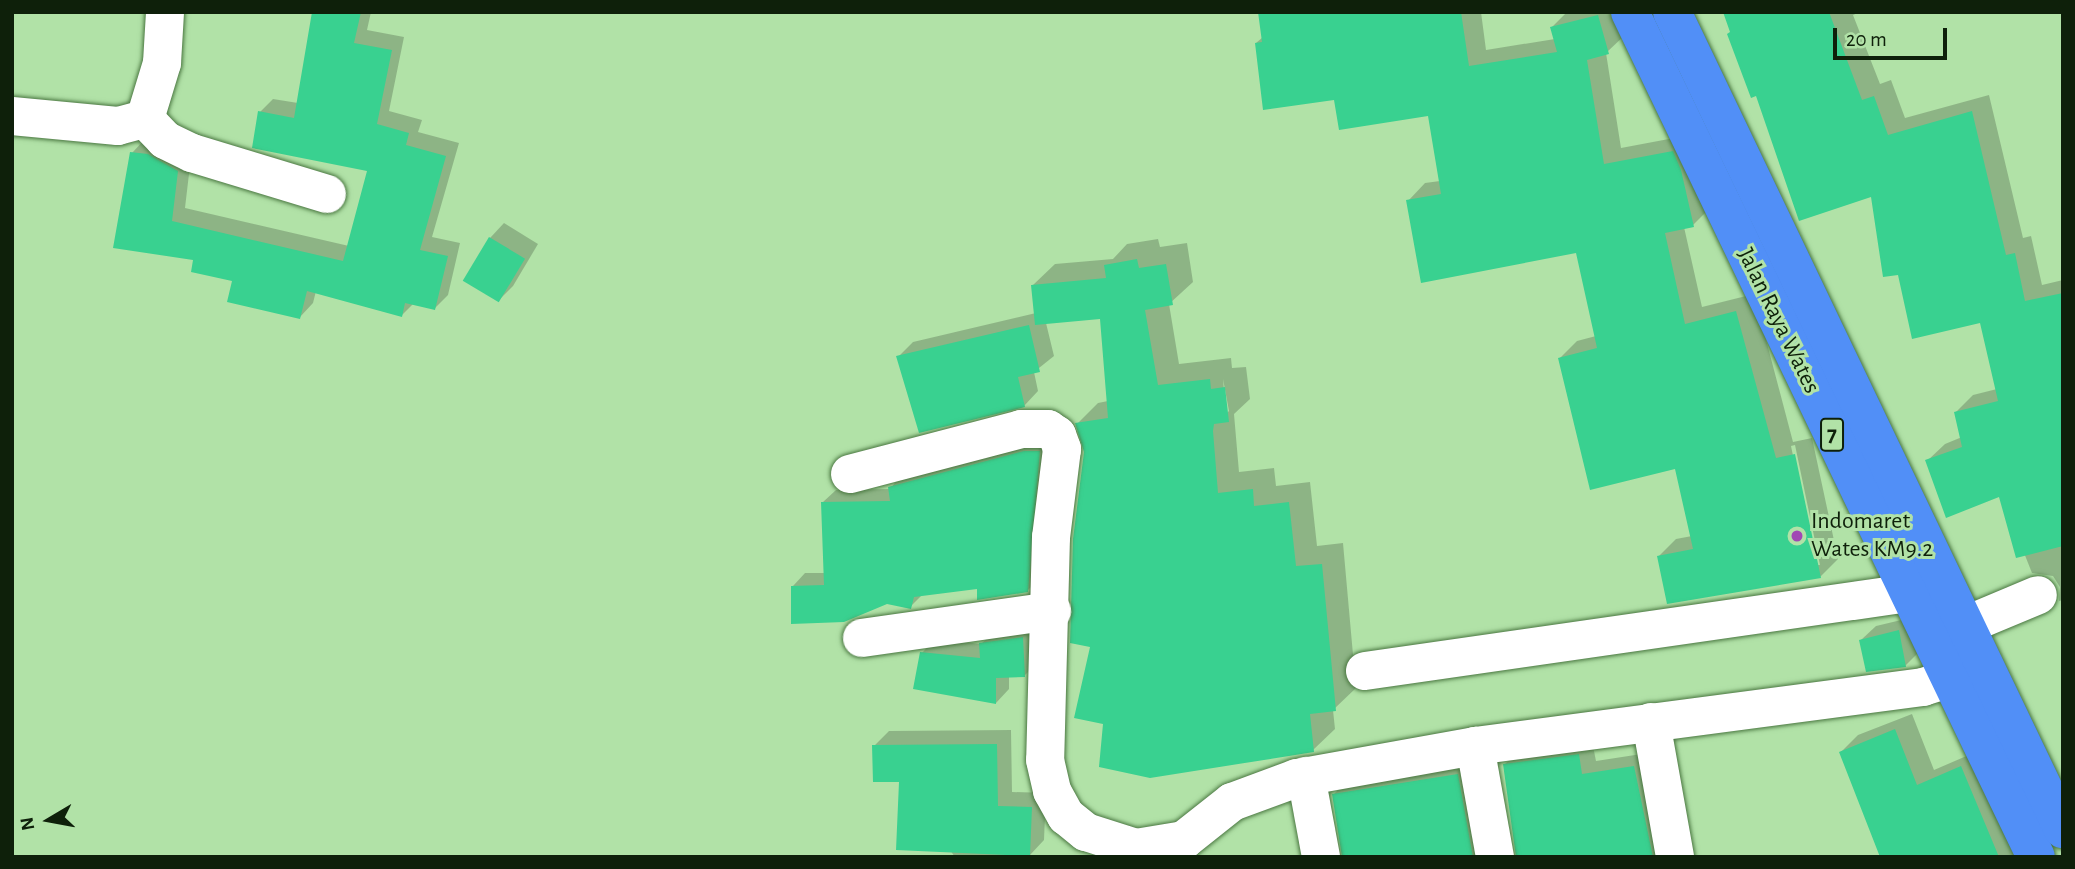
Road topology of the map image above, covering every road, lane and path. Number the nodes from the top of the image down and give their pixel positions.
1 (165, 12) edge
2 (1630, 12) edge
3 (1672, 12) edge
4 (12, 116) edge
5 (145, 119) junction
6 (327, 194) dead end
7 (850, 474) dead end
8 (2053, 589) edge
9 (1908, 593) junction
10 (1052, 611) junction
11 (1964, 626) junction
12 (862, 638) dead end
13 (1365, 671) dead end
14 (1950, 678) junction
15 (1651, 722) junction
16 (1475, 746) junction
17 (1306, 776) junction
18 (2063, 829) edge
19 (1321, 857) edge
20 (1495, 857) edge
21 (1675, 857) edge
22 (2036, 857) edge

1 - 5 street
2 - 9 highway, Jalan Raya Wates / 7
3 - 11 highway, Jalan Raya Wates
4 - 5 street
5 - 6 street
7 - 10 street
8 - 11 street
9 - 13 street
9 - 14 highway, Jalan Raya Wates / 7
10 - 12 street
10 - 17 street
11 - 18 highway, Jalan Raya Wates
14 - 15 street
14 - 22 highway, Jalan Raya Wates / 7
15 - 16 street
15 - 21 street
16 - 17 street
16 - 20 street
17 - 19 street

